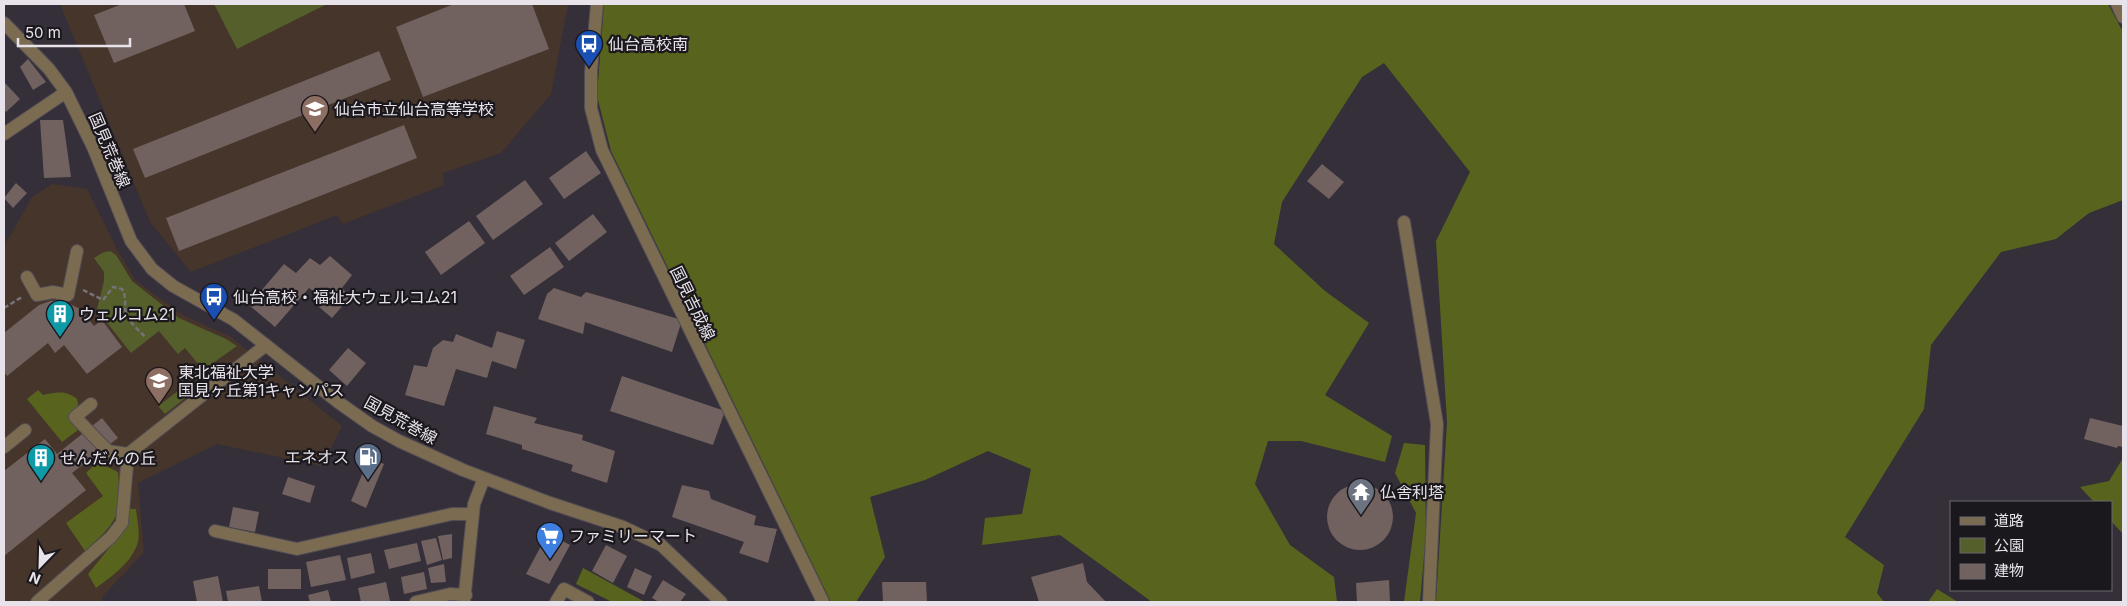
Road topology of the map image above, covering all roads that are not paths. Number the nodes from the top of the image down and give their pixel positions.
1 (597, 4) edge
2 (2117, 4) edge
3 (2123, 17) edge
4 (4, 23) edge
5 (66, 92) junction
6 (4, 134) edge
7 (1404, 222) dead end
8 (77, 251) dead end
9 (27, 277) dead end
10 (266, 345) junction
11 (91, 404) dead end
12 (25, 430) dead end
13 (4, 447) edge
14 (128, 454) junction
15 (484, 478) junction
16 (472, 514) junction
17 (215, 531) dead end
18 (465, 599) edge
19 (37, 602) edge
20 (416, 602) edge
21 (556, 602) edge
22 (588, 602) edge
23 (721, 602) edge
24 (823, 602) edge
25 (1429, 602) edge

1 - 24 street, 国見吉成線
2 - 3 street
4 - 5 street, 国見荒巻線
5 - 6 street
5 - 10 street, 国見荒巻線
7 - 25 street
8 - 9 street
10 - 14 street
10 - 15 street, 国見荒巻線
11 - 14 street
12 - 13 street
14 - 19 street
15 - 16 street
15 - 23 street, 国見荒巻線
16 - 17 street
16 - 18 street
18 - 20 street
21 - 22 street

